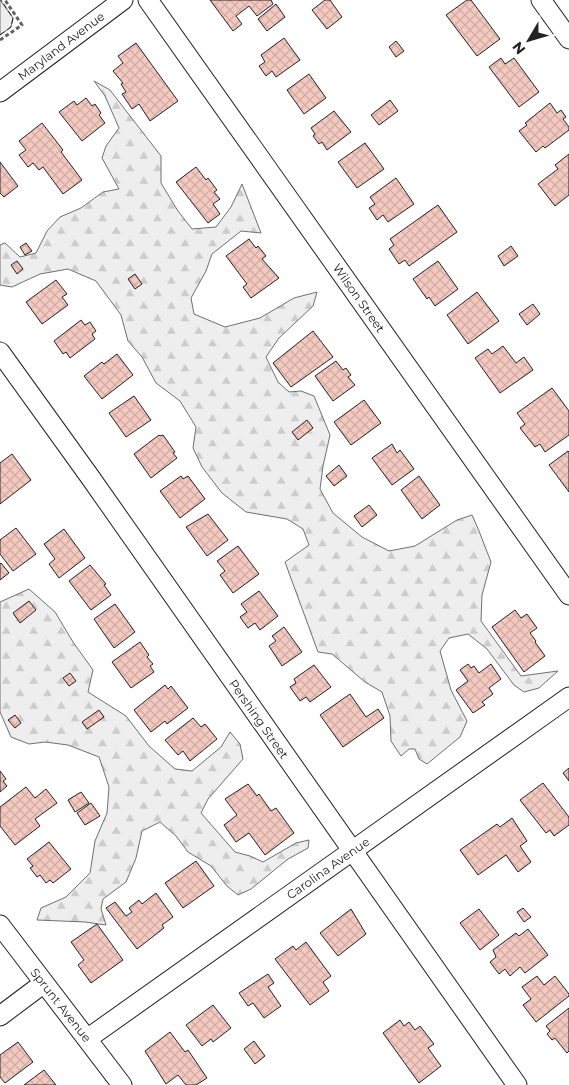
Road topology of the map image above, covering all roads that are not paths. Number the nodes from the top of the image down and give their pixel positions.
1 (123, 0) edge
2 (148, 0) edge
3 (541, 0) edge
4 (569, 39) edge
5 (0, 92) edge
6 (0, 352) edge
7 (569, 595) edge
8 (569, 697) edge
9 (352, 851) junction
10 (0, 925) edge
11 (44, 983) junction
12 (0, 1016) edge
13 (88, 1039) junction
14 (122, 1085) edge
15 (517, 1085) edge

1 - 5 street, Maryland Avenue
2 - 7 street, Wilson Street
3 - 4 street
6 - 9 street, Pershing Street
8 - 9 street, Carolina Avenue
9 - 13 street, Carolina Avenue
9 - 15 street, Pershing Street
10 - 11 street, Sprunt Avenue
11 - 12 street
11 - 13 street, Sprunt Avenue
13 - 14 street, Sprunt Avenue

